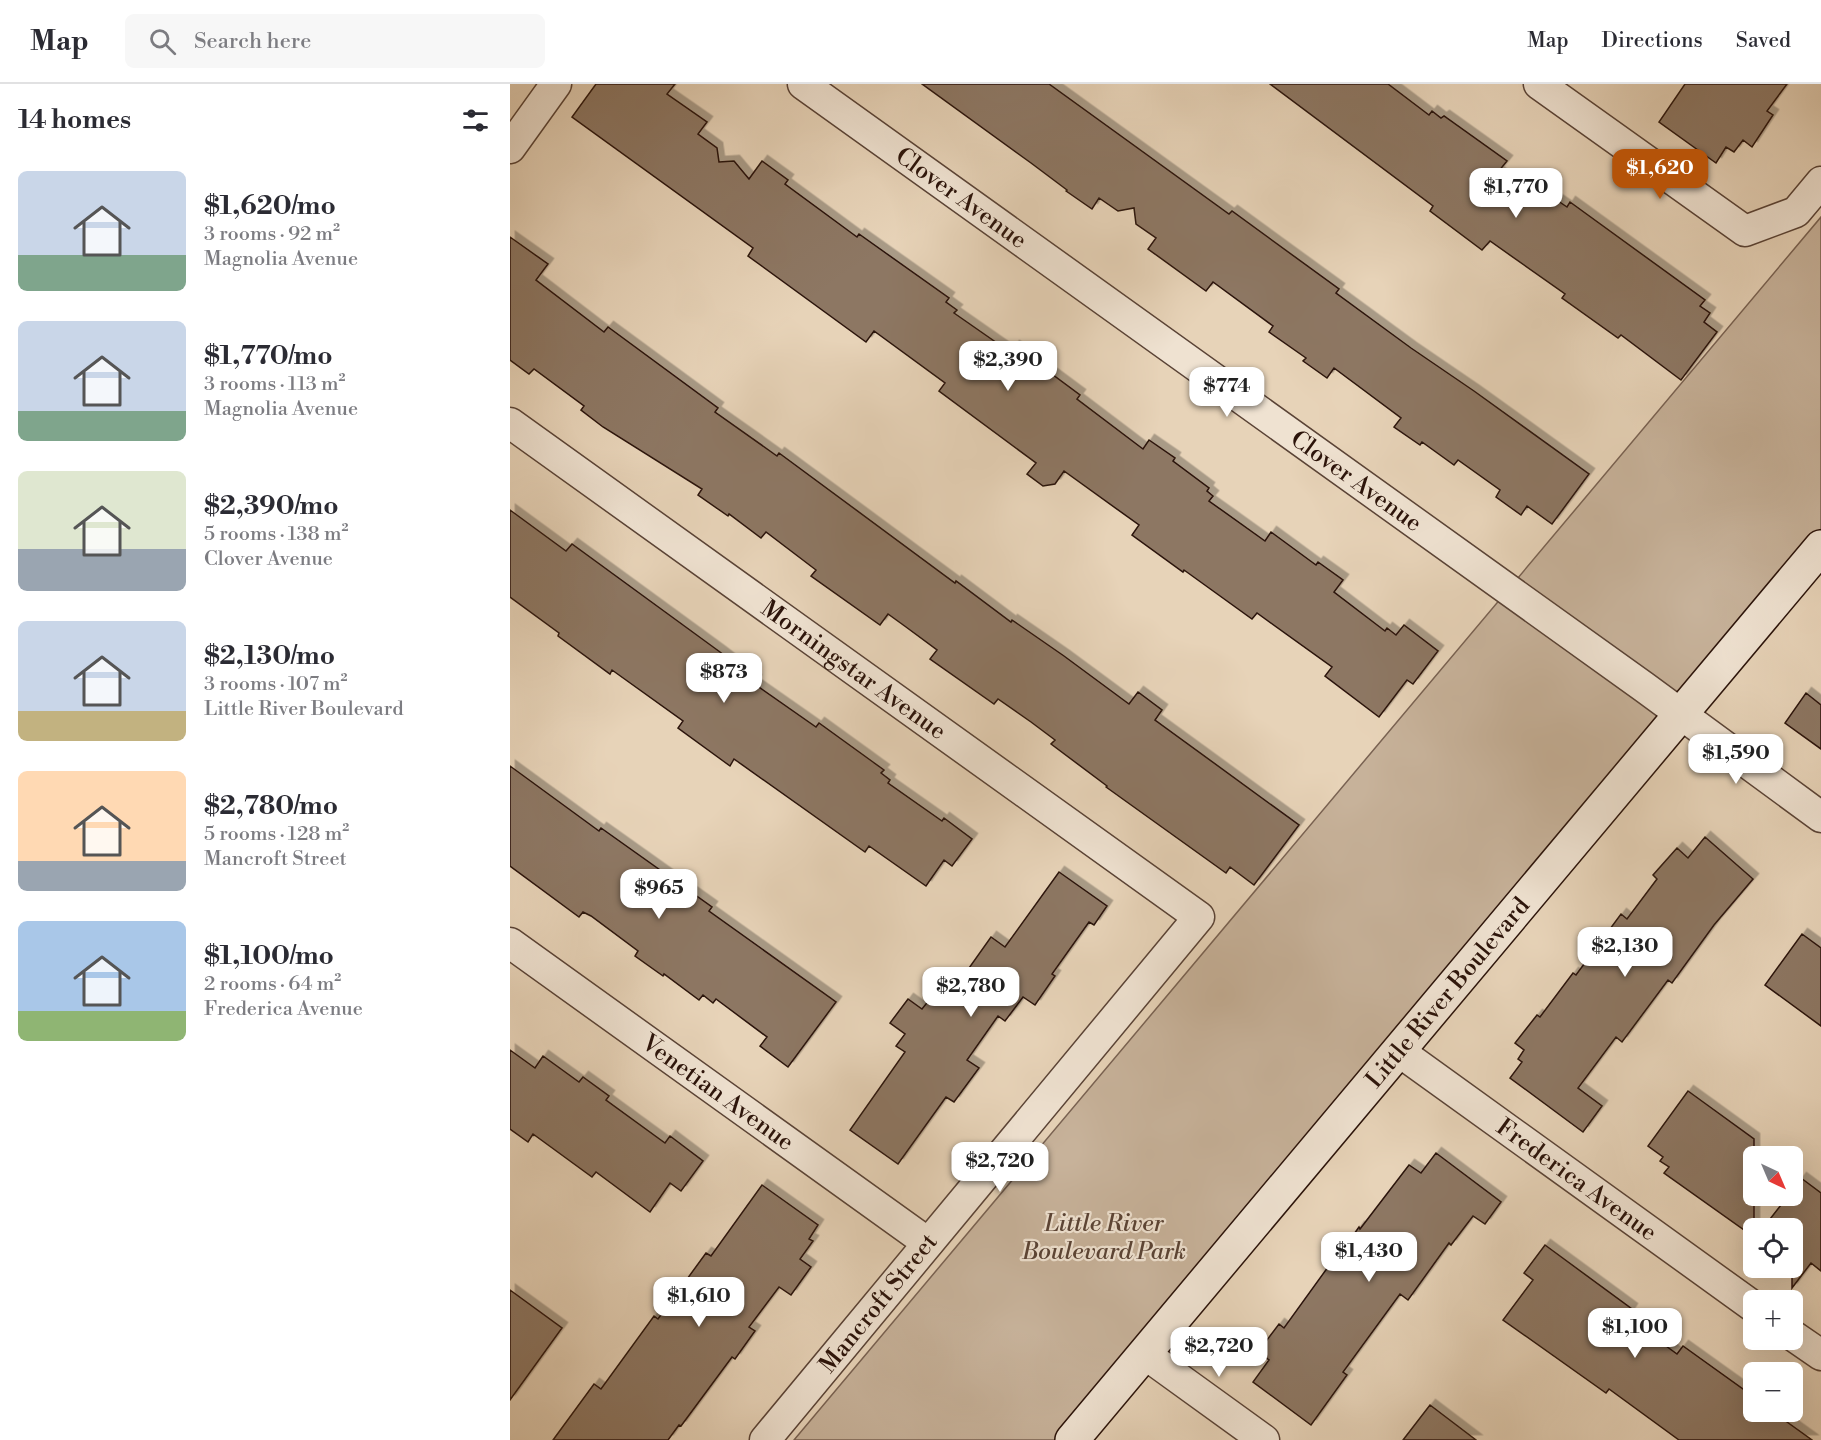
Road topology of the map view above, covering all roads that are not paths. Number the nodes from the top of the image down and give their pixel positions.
1 (556, 84) edge
2 (804, 84) edge
3 (1539, 84) edge
4 (510, 148) edge
5 (1821, 182) edge
6 (510, 423) edge
7 (1821, 547) edge
8 (1679, 715) junction
9 (1821, 818) edge
10 (1199, 916) joint
11 (510, 943) edge
12 (1400, 1052) junction
13 (928, 1243) junction
14 (1743, 1299) edge
15 (1803, 1343) edge
16 (1145, 1354) junction
17 (1821, 1356) edge
18 (765, 1440) edge
19 (1072, 1440) edge
20 (1264, 1440) edge

1 - 4 street
2 - 8 street, Clover Avenue
3 - 5 street
6 - 10 street, Morningstar Avenue
7 - 8 street, Little River Boulevard
8 - 9 street, Clover Avenue
8 - 12 street, Little River Boulevard
10 - 13 street, Mancroft Street
11 - 13 street, Venetian Avenue
12 - 14 street, Frederica Avenue
12 - 16 street, Little River Boulevard
13 - 18 street, Mancroft Street
15 - 17 street
16 - 19 street, Little River Boulevard
16 - 20 street

